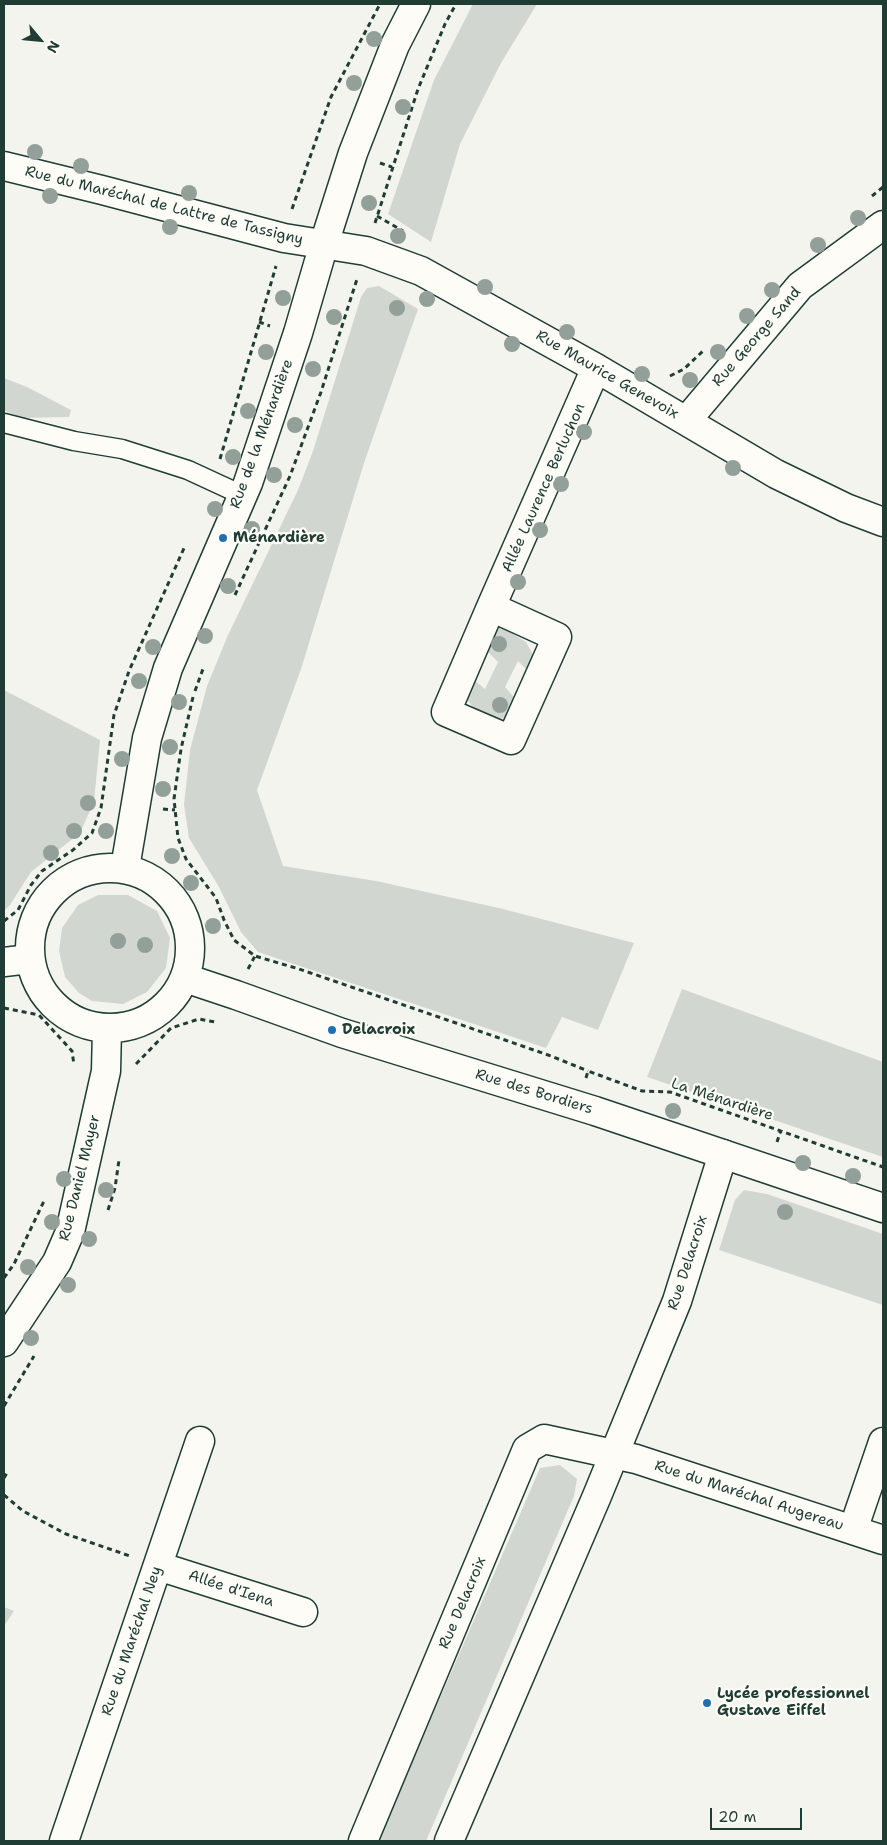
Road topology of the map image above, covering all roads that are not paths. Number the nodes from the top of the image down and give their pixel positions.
1 (416, 4) edge
2 (4, 166) edge
3 (883, 225) edge
4 (324, 244) junction
5 (596, 368) junction
6 (687, 420) junction
7 (4, 423) edge
8 (242, 494) junction
9 (883, 522) edge
10 (491, 608) junction
11 (125, 868) junction
12 (17, 960) edge
13 (185, 978) junction
14 (107, 1029) junction
15 (723, 1154) junction
16 (883, 1208) edge
17 (4, 1342) edge
18 (200, 1441) dead end
19 (883, 1442) edge
20 (614, 1454) junction
21 (853, 1530) junction
22 (883, 1540) edge
23 (158, 1566) junction
24 (303, 1612) dead end
25 (64, 1841) edge
26 (363, 1841) edge
27 (449, 1841) edge

1 - 4 street, Rue de la Ménardière
2 - 4 street, Rue du Maréchal de Lattre de Tassigny
3 - 6 street, Rue George Sand
4 - 5 street, Rue Maurice Genevoix
4 - 8 street, Rue de la Ménardière
5 - 6 street, Rue Maurice Genevoix
5 - 10 street, Allée Laurence Berluchon
6 - 9 street, Rue Maurice Genevoix
7 - 8 lane
8 - 11 street, Rue de la Ménardière
10 - 10 street, Allée Laurence Berluchon
11 - 12 street
11 - 13 street
12 - 14 street
13 - 14 street
13 - 15 street, Rue des Bordiers
14 - 17 street, Rue Daniel Mayer
15 - 16 street, Rue des Bordiers
15 - 20 street, Rue Delacroix
18 - 23 street, Rue du Maréchal Ney
19 - 21 street
20 - 21 street, Rue du Maréchal Augereau
20 - 26 street, Rue Delacroix
20 - 27 street, Rue Delacroix
21 - 22 street, Rue du Maréchal Augereau
23 - 24 street, Allée d'Iena
23 - 25 street, Rue du Maréchal Ney

